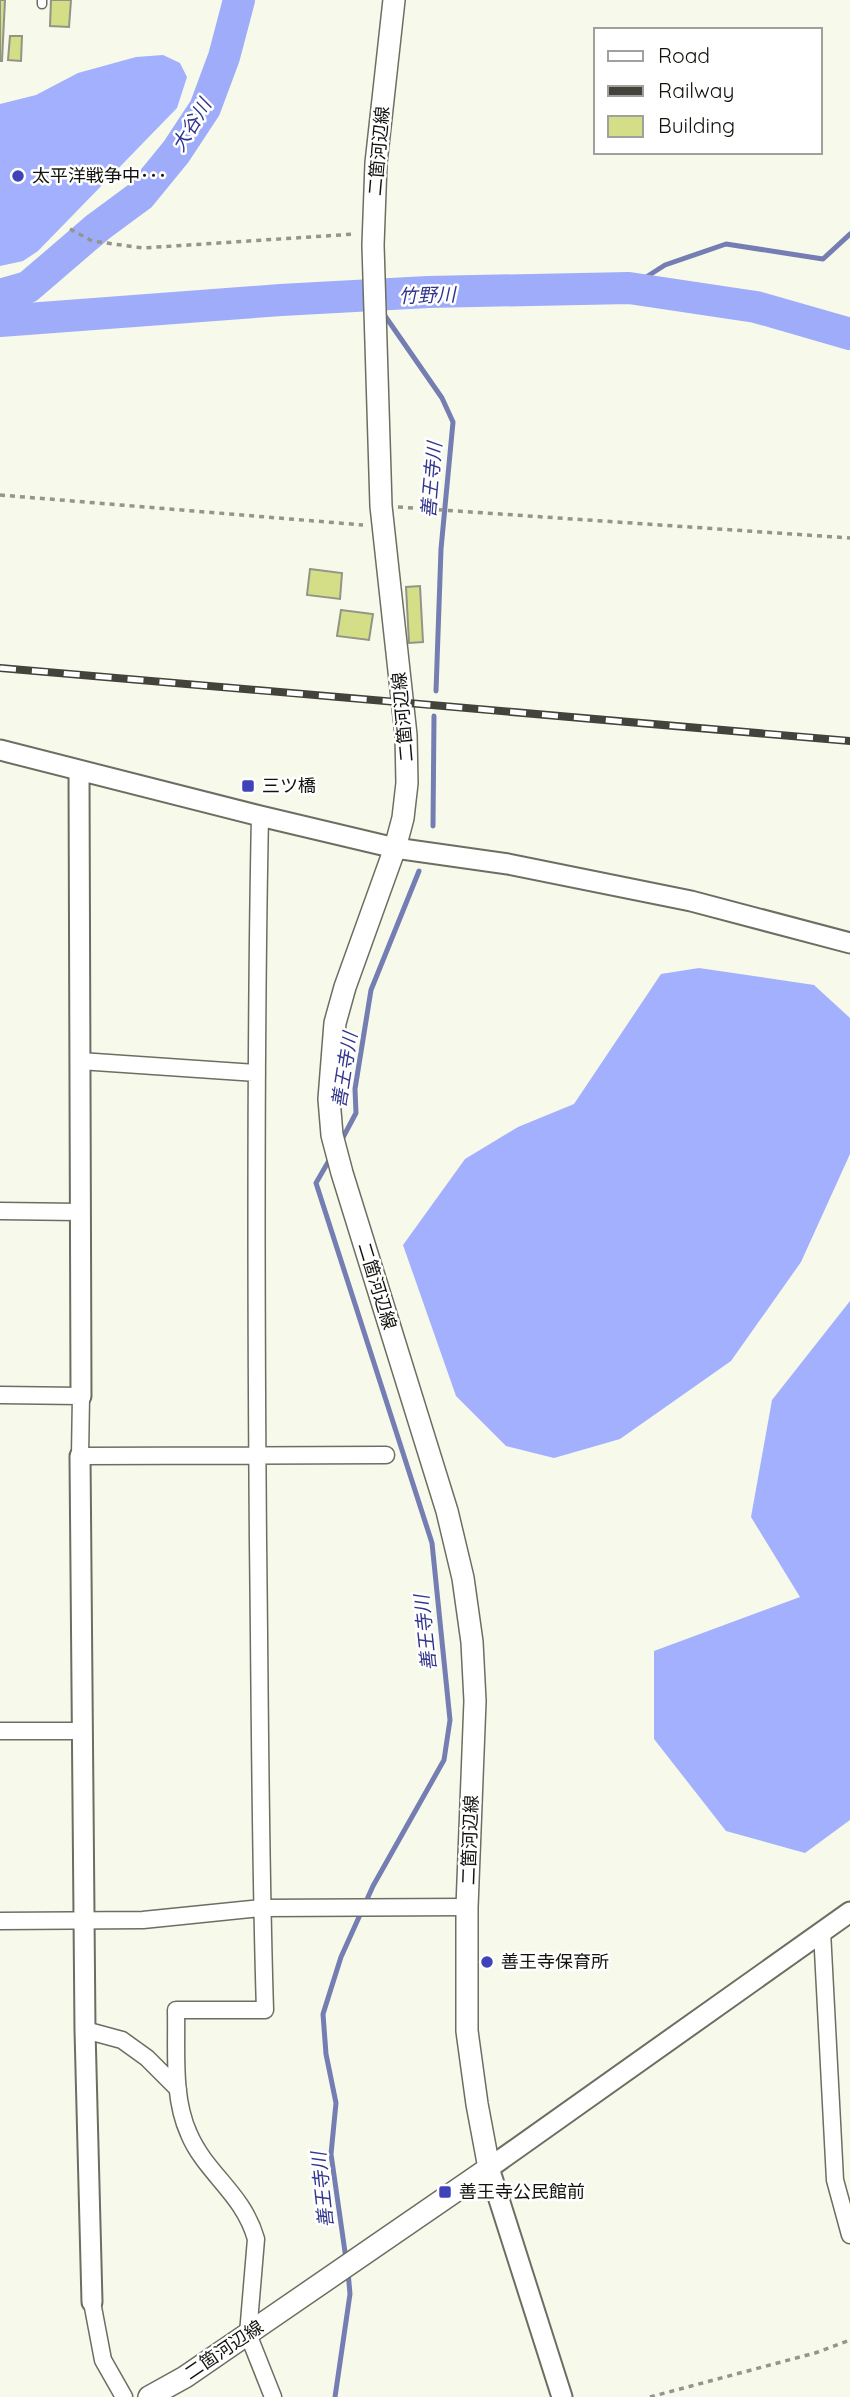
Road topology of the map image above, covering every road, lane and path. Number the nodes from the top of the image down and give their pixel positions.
1 (394, 0) edge
2 (70, 229) dead end
3 (373, 240) junction
4 (0, 495) edge
5 (382, 516) junction
6 (850, 538) edge
7 (0, 750) edge
8 (79, 770) junction
9 (260, 816) junction
10 (395, 848) junction
11 (850, 943) edge
12 (80, 1060) junction
13 (257, 1073) junction
14 (0, 1211) edge
15 (80, 1212) junction
16 (0, 1395) edge
17 (80, 1396) junction
18 (386, 1455) dead end
19 (80, 1456) junction
20 (258, 1456) junction
21 (0, 1731) edge
22 (83, 1731) junction
23 (261, 1908) junction
24 (467, 1908) junction
25 (850, 1912) edge
26 (0, 1921) edge
27 (85, 1921) junction
28 (822, 1931) junction
29 (85, 2030) junction
30 (178, 2089) junction
31 (489, 2168) junction
32 (850, 2235) edge
33 (92, 2302) joint
34 (248, 2334) junction
35 (850, 2340) edge
36 (124, 2397) edge
37 (149, 2397) edge
38 (273, 2397) edge
39 (562, 2397) edge
40 (650, 2397) edge

1 - 3 main road, 二箇河辺線
2 - 3 path
3 - 5 main road, 二箇河辺線
4 - 5 path
5 - 6 path
5 - 10 main road, 二箇河辺線
7 - 8 street
8 - 9 street
8 - 12 street
9 - 10 street
9 - 13 street
10 - 11 street
10 - 24 main road, 二箇河辺線
12 - 13 street
12 - 15 street
13 - 20 street
14 - 15 street
15 - 17 street
16 - 17 street
17 - 19 street
18 - 20 street
19 - 20 street
19 - 22 street
20 - 23 street
21 - 22 street
22 - 27 street
23 - 24 street
23 - 27 street
23 - 30 street
24 - 31 main road, 二箇河辺線
25 - 28 street
26 - 27 street
27 - 29 street
28 - 31 street
28 - 32 street
29 - 30 street
29 - 33 street
30 - 34 street
31 - 34 main road, 二箇河辺線
31 - 39 street
33 - 36 street
34 - 37 main road, 二箇河辺線
34 - 38 street
35 - 40 path

